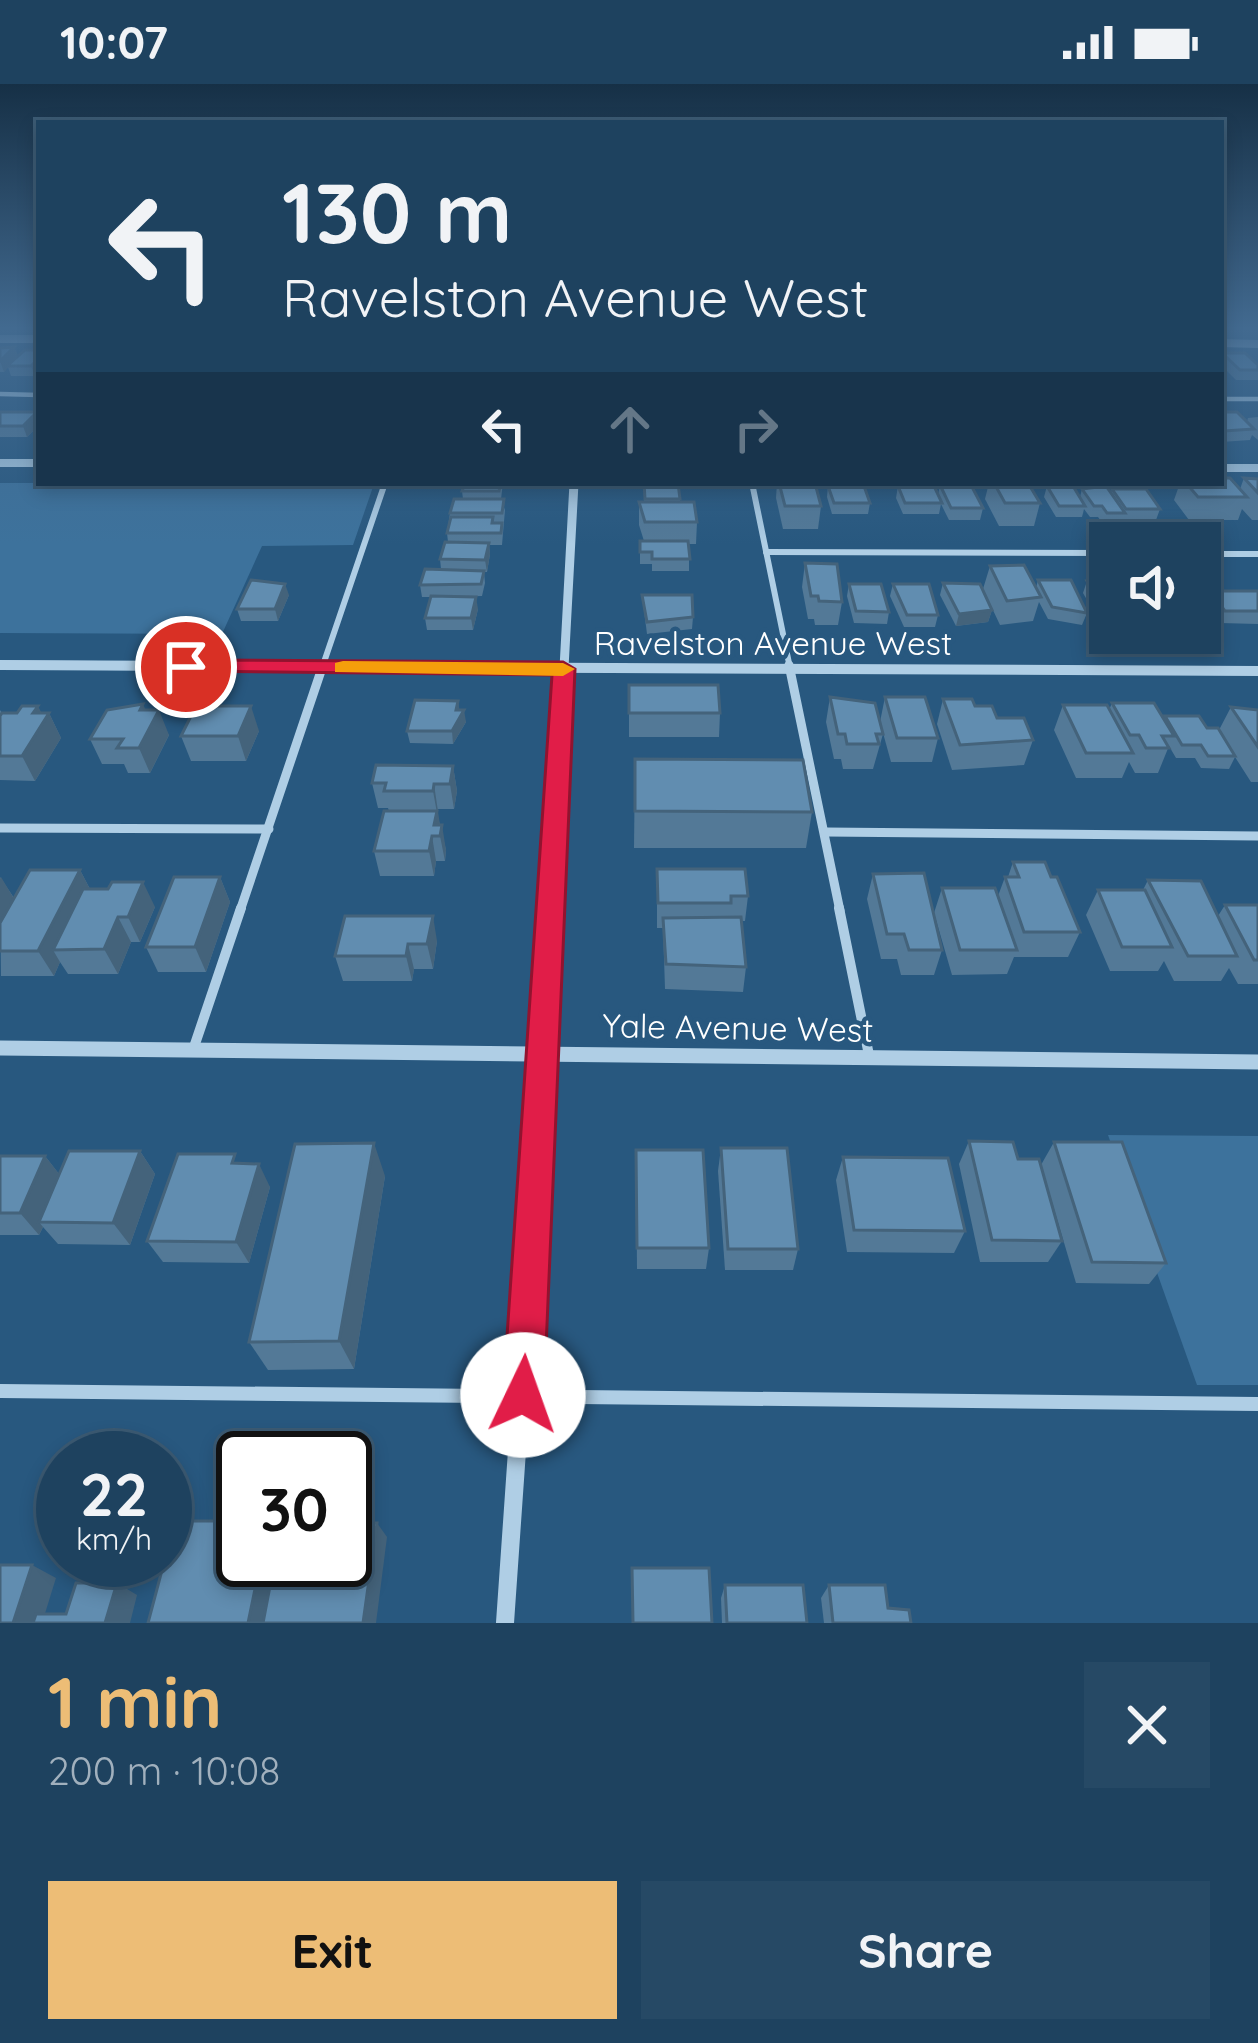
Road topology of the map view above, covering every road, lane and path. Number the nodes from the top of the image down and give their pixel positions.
1 (0, 463) edge
2 (36, 463) edge
3 (1224, 468) edge
4 (1258, 468) edge
5 (385, 486) edge
6 (574, 486) edge
7 (753, 486) edge
8 (766, 552) junction
9 (1089, 553) edge
10 (1221, 554) edge
11 (1258, 554) edge
12 (0, 665) edge
13 (325, 668) junction
14 (563, 669) junction
15 (790, 669) junction
16 (1258, 671) edge
17 (0, 828) edge
18 (269, 829) junction
19 (826, 832) junction
20 (1258, 836) edge
21 (0, 1048) edge
22 (193, 1050) junction
23 (542, 1054) junction
24 (870, 1060) junction
25 (1258, 1062) edge
26 (0, 1391) edge
27 (523, 1395) junction
28 (1258, 1404) edge
29 (505, 1623) edge

1 - 2 street
3 - 4 street
5 - 13 lane
6 - 14 street
7 - 8 lane
8 - 9 lane
8 - 15 lane
10 - 11 lane
12 - 13 street, Ravelston Avenue West
13 - 14 street, Ravelston Avenue West
13 - 18 lane
14 - 15 street, Ravelston Avenue West
14 - 23 street
15 - 16 street, Ravelston Avenue West
15 - 19 lane
17 - 18 lane
18 - 22 lane
19 - 20 lane
19 - 24 lane
21 - 22 street, Yale Avenue West
22 - 23 street, Yale Avenue West
23 - 24 street, Yale Avenue West
23 - 27 street
24 - 25 street, Yale Avenue West
26 - 27 lane
27 - 28 lane
27 - 29 street

